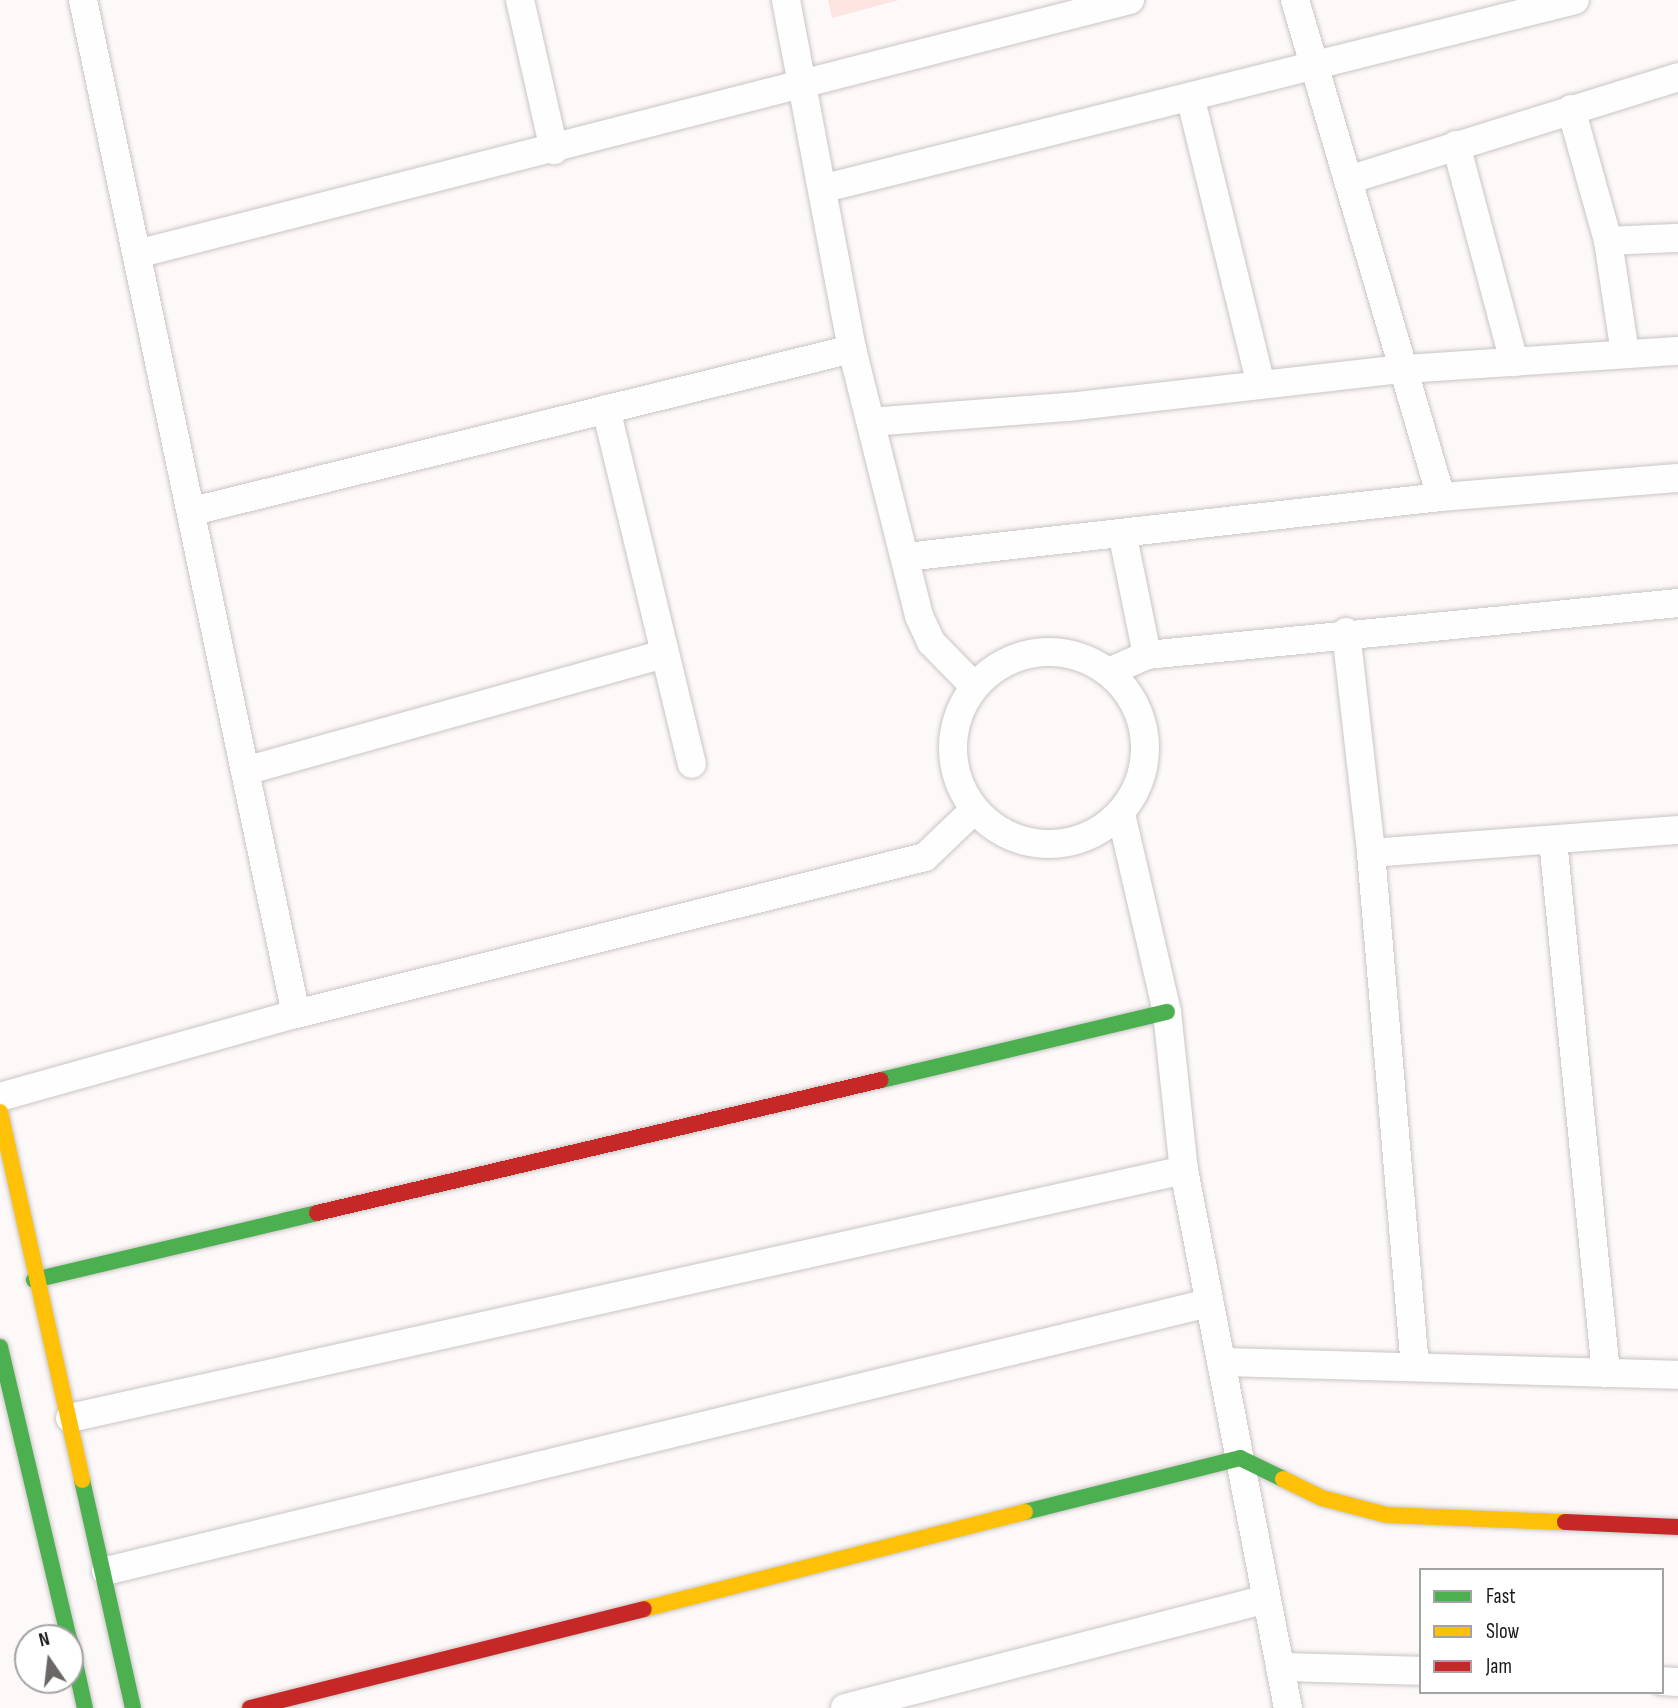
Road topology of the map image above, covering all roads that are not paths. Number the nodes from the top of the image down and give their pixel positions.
1 (83, 0) edge
2 (520, 0) edge
3 (786, 0) edge
4 (1130, 0) edge
5 (1295, 0) edge
6 (1575, 0) edge
7 (1315, 69) junction
8 (1678, 78) edge
9 (804, 84) junction
10 (1191, 100) junction
11 (1571, 109) junction
12 (1456, 145) junction
13 (554, 150) junction
14 (1348, 180) junction
15 (825, 188) junction
16 (1678, 238) edge
17 (1608, 241) junction
18 (137, 254) junction
19 (852, 349) junction
20 (1678, 351) edge
21 (1625, 354) junction
22 (1514, 362) junction
23 (1404, 369) junction
24 (1261, 385) junction
25 (606, 409) junction
26 (870, 422) junction
27 (1678, 478) edge
28 (1441, 497) junction
29 (192, 511) junction
30 (1123, 537) junction
31 (906, 557) junction
32 (1678, 603) edge
33 (1346, 632) junction
34 (663, 654) junction
35 (1147, 655) junction
36 (1110, 672) junction
37 (974, 686) junction
38 (692, 764) dead end
39 (245, 771) junction
40 (973, 811) junction
41 (1121, 814) junction
42 (1678, 830) edge
43 (1553, 840) junction
44 (1371, 853) junction
45 (1167, 1012) junction
46 (296, 1014) junction
47 (0, 1097) edge
48 (0, 1112) edge
49 (1184, 1170) junction
50 (34, 1280) junction
51 (1209, 1303) junction
52 (0, 1347) edge
53 (1221, 1362) junction
54 (1415, 1367) junction
55 (1606, 1373) junction
56 (1678, 1375) edge
57 (70, 1418) junction
58 (1240, 1458) junction
59 (1678, 1527) edge
60 (88, 1577) junction
61 (52, 1588) junction
62 (1266, 1599) junction
63 (65, 1624) edge
64 (1280, 1667) junction
65 (1419, 1671) edge
66 (133, 1708) edge
67 (250, 1708) edge
68 (845, 1708) edge
69 (1287, 1708) edge

1 - 18 street
2 - 13 street
3 - 9 street
4 - 9 street
5 - 7 street
6 - 7 street
7 - 10 street
7 - 14 street
8 - 11 street
9 - 13 street
9 - 15 street
10 - 15 street
10 - 24 street
11 - 12 street
11 - 17 street
12 - 14 street
12 - 22 street
13 - 18 street
14 - 23 street
15 - 19 street
16 - 17 street
17 - 21 street
18 - 29 street
19 - 25 street
19 - 26 street
20 - 21 street
21 - 22 street
22 - 23 street
23 - 24 street
23 - 28 street
24 - 26 street
25 - 29 street
25 - 34 street
26 - 31 street
27 - 28 street
28 - 30 street
29 - 39 street
30 - 31 street
30 - 35 street
31 - 37 street
32 - 33 street
33 - 35 street
33 - 44 street
34 - 38 street
34 - 39 street
35 - 36 street
36 - 37 street
36 - 41 street
37 - 40 street
39 - 46 street
40 - 41 street
40 - 46 street
41 - 45 street
42 - 43 street
43 - 44 street
43 - 55 street
44 - 54 street
45 - 49 street
45 - 50 street
46 - 47 street
48 - 50 street
49 - 51 street
49 - 57 street
50 - 57 street
51 - 53 street
51 - 60 street
52 - 61 street
53 - 54 street
53 - 58 street
54 - 55 street
55 - 56 street
57 - 60 street
58 - 59 street
58 - 62 street
58 - 67 street
60 - 61 street
60 - 66 street
61 - 63 street
62 - 64 street
62 - 68 street
64 - 65 street
64 - 69 street

